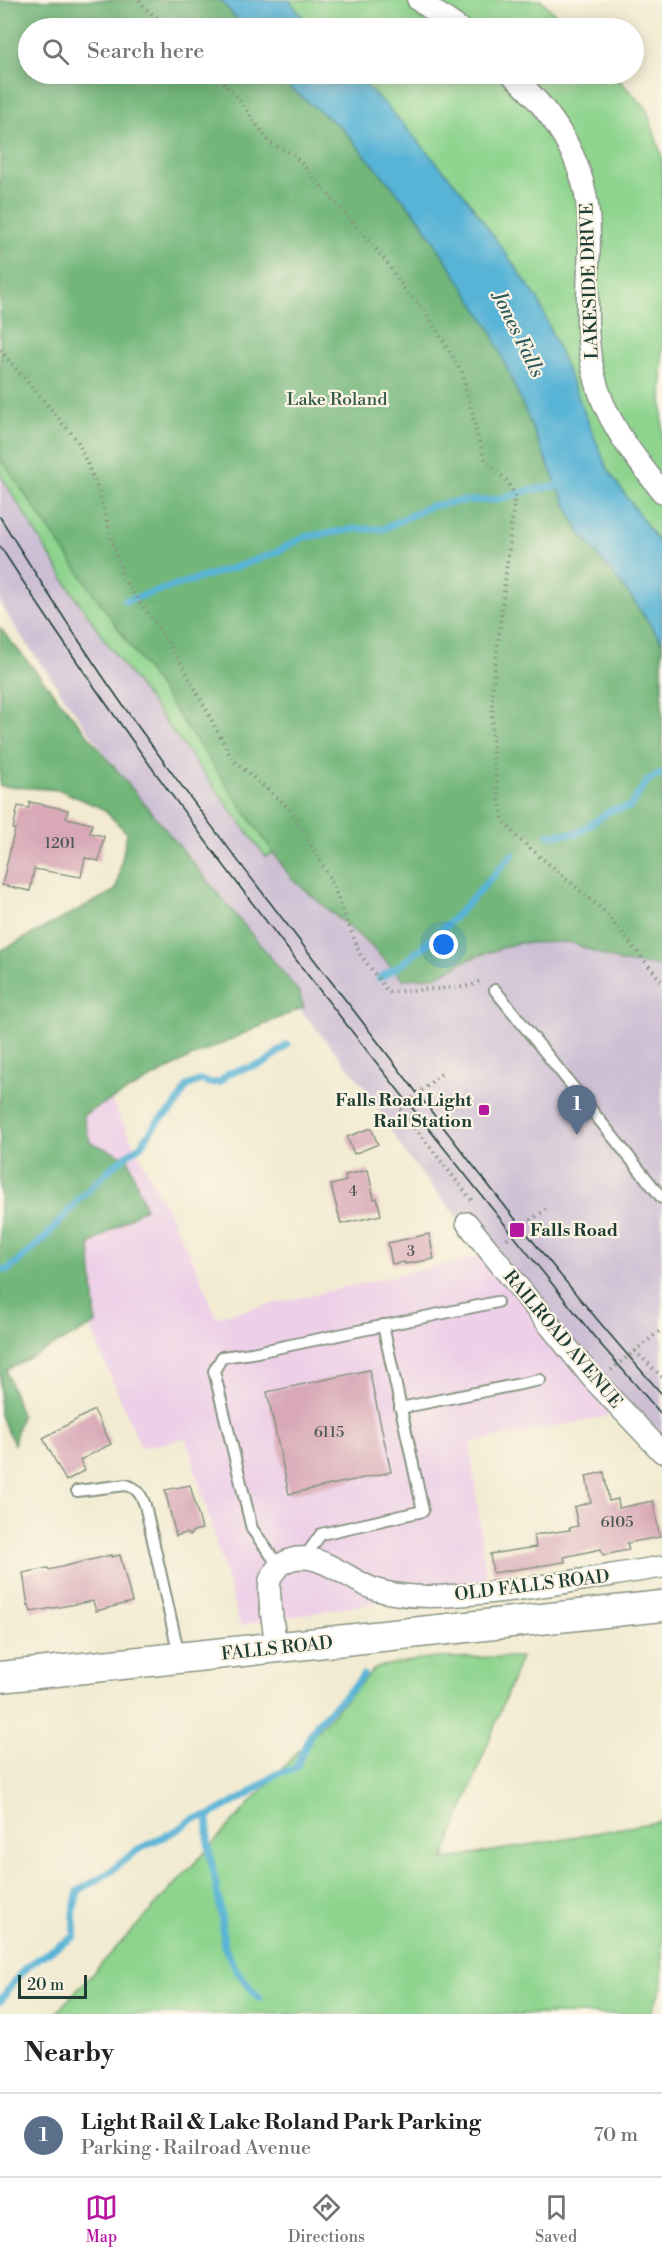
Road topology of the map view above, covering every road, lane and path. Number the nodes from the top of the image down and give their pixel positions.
1 (139, 0) edge
2 (418, 0) edge
3 (157, 18) edge
4 (444, 18) edge
5 (225, 84) edge
6 (522, 84) edge
7 (0, 350) edge
8 (662, 492) edge
9 (662, 982) edge
10 (464, 987) dead end
11 (495, 990) dead end
12 (662, 1198) edge
13 (546, 1209) dead end
14 (466, 1223) dead end
15 (504, 1242) dead end
16 (497, 1302) dead end
17 (383, 1325) junction
18 (662, 1329) edge
19 (662, 1377) edge
20 (540, 1380) dead end
21 (400, 1408) junction
22 (662, 1452) edge
23 (77, 1491) dead end
24 (304, 1558) junction
25 (279, 1566) junction
26 (662, 1567) edge
27 (660, 1606) edge
28 (276, 1648) junction
29 (180, 1659) junction
30 (0, 1677) edge

1 - 3 path
2 - 4 street
5 - 9 path
6 - 8 street, LAKESIDE DRIVE
7 - 10 path
11 - 12 lane
13 - 15 path
14 - 22 street, RAILROAD AVENUE
16 - 17 lane
17 - 21 lane
17 - 25 lane
18 - 19 path
20 - 21 lane
21 - 24 lane
23 - 29 lane
24 - 25 street
24 - 26 street, OLD FALLS ROAD
25 - 28 street
27 - 28 main road, FALLS ROAD
28 - 29 main road, FALLS ROAD
29 - 30 main road, FALLS ROAD

